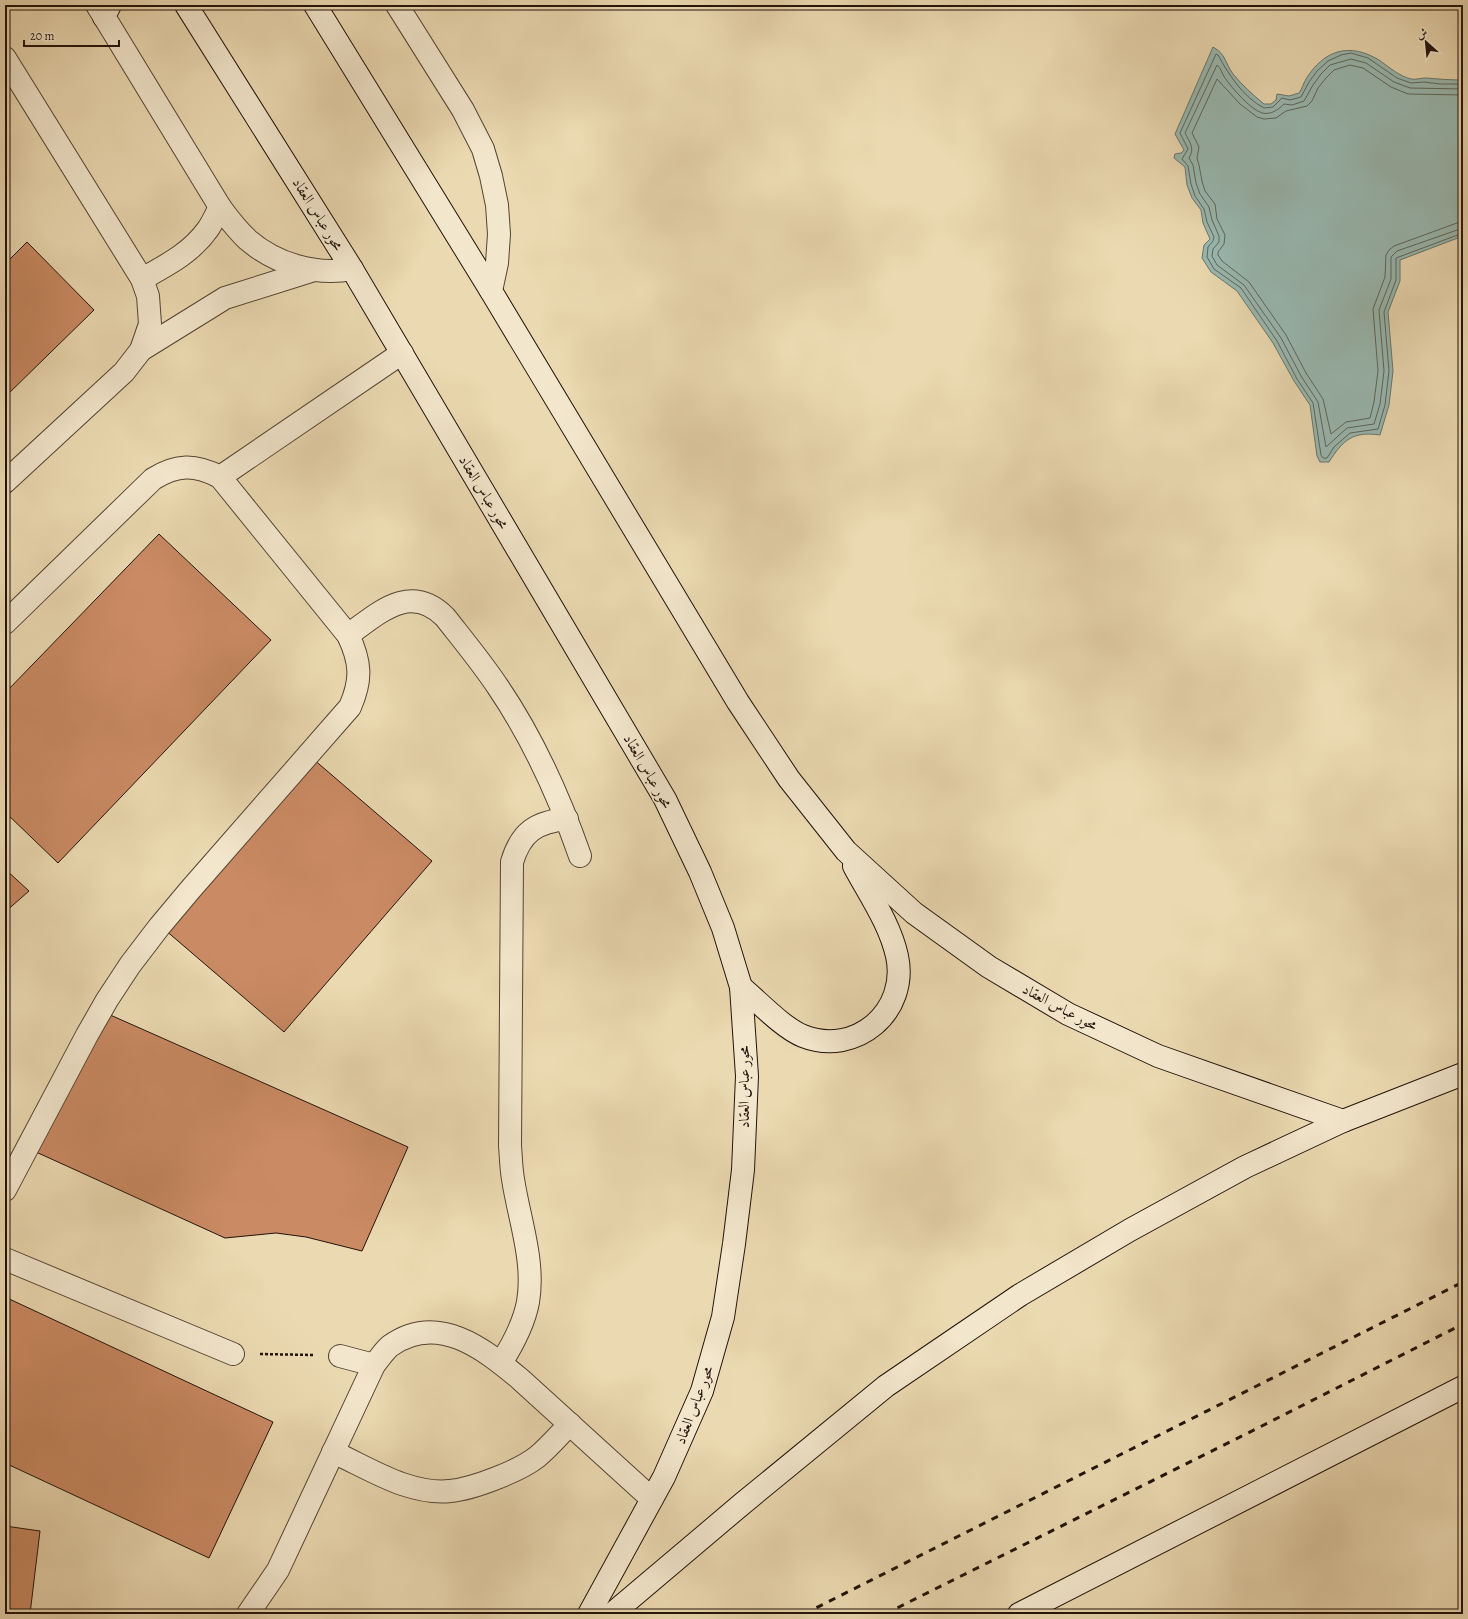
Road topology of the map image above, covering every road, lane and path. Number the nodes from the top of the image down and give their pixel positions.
1 (186, 5) edge
2 (315, 5) edge
3 (397, 5) edge
4 (104, 9) edge
5 (5, 58) edge
6 (220, 206) junction
7 (352, 269) junction
8 (314, 270) junction
9 (142, 279) junction
10 (491, 291) junction
11 (141, 350) junction
12 (402, 354) junction
13 (220, 476) junction
14 (5, 482) edge
15 (5, 623) edge
16 (348, 635) junction
17 (567, 819) junction
18 (846, 851) junction
19 (580, 856) dead end
20 (741, 987) junction
21 (1463, 1074) edge
22 (1343, 1121) junction
23 (5, 1190) edge
24 (5, 1259) edge
25 (233, 1354) joint
26 (340, 1356) joint
27 (501, 1363) junction
28 (374, 1365) junction
29 (1463, 1387) edge
30 (570, 1424) junction
31 (333, 1452) junction
32 (652, 1500) junction
33 (248, 1614) edge
34 (589, 1614) edge
35 (612, 1614) edge
36 (1019, 1614) edge

1 - 7 main road, محور عباس العقاد
2 - 10 main road, محور عباس العقاد
3 - 10 main road
4 - 6 main road
5 - 9 main road
6 - 8 main road
6 - 9 main road
7 - 8 main road
7 - 12 main road, محور عباس العقاد
8 - 11 main road
9 - 11 main road
10 - 18 main road, محور عباس العقاد
11 - 14 main road
12 - 13 main road
12 - 20 main road, محور عباس العقاد
13 - 15 main road
13 - 16 main road
16 - 17 main road
16 - 23 main road
17 - 19 main road
17 - 27 main road
18 - 20 main road
18 - 22 main road, محور عباس العقاد
20 - 32 main road, محور عباس العقاد
21 - 22 main road
22 - 35 main road
24 - 25 main road
25 - 26 path
26 - 28 main road
27 - 28 main road
27 - 30 main road
28 - 31 main road
29 - 36 main road
30 - 31 main road
30 - 32 main road
31 - 33 main road
32 - 34 main road, محور عباس العقاد

